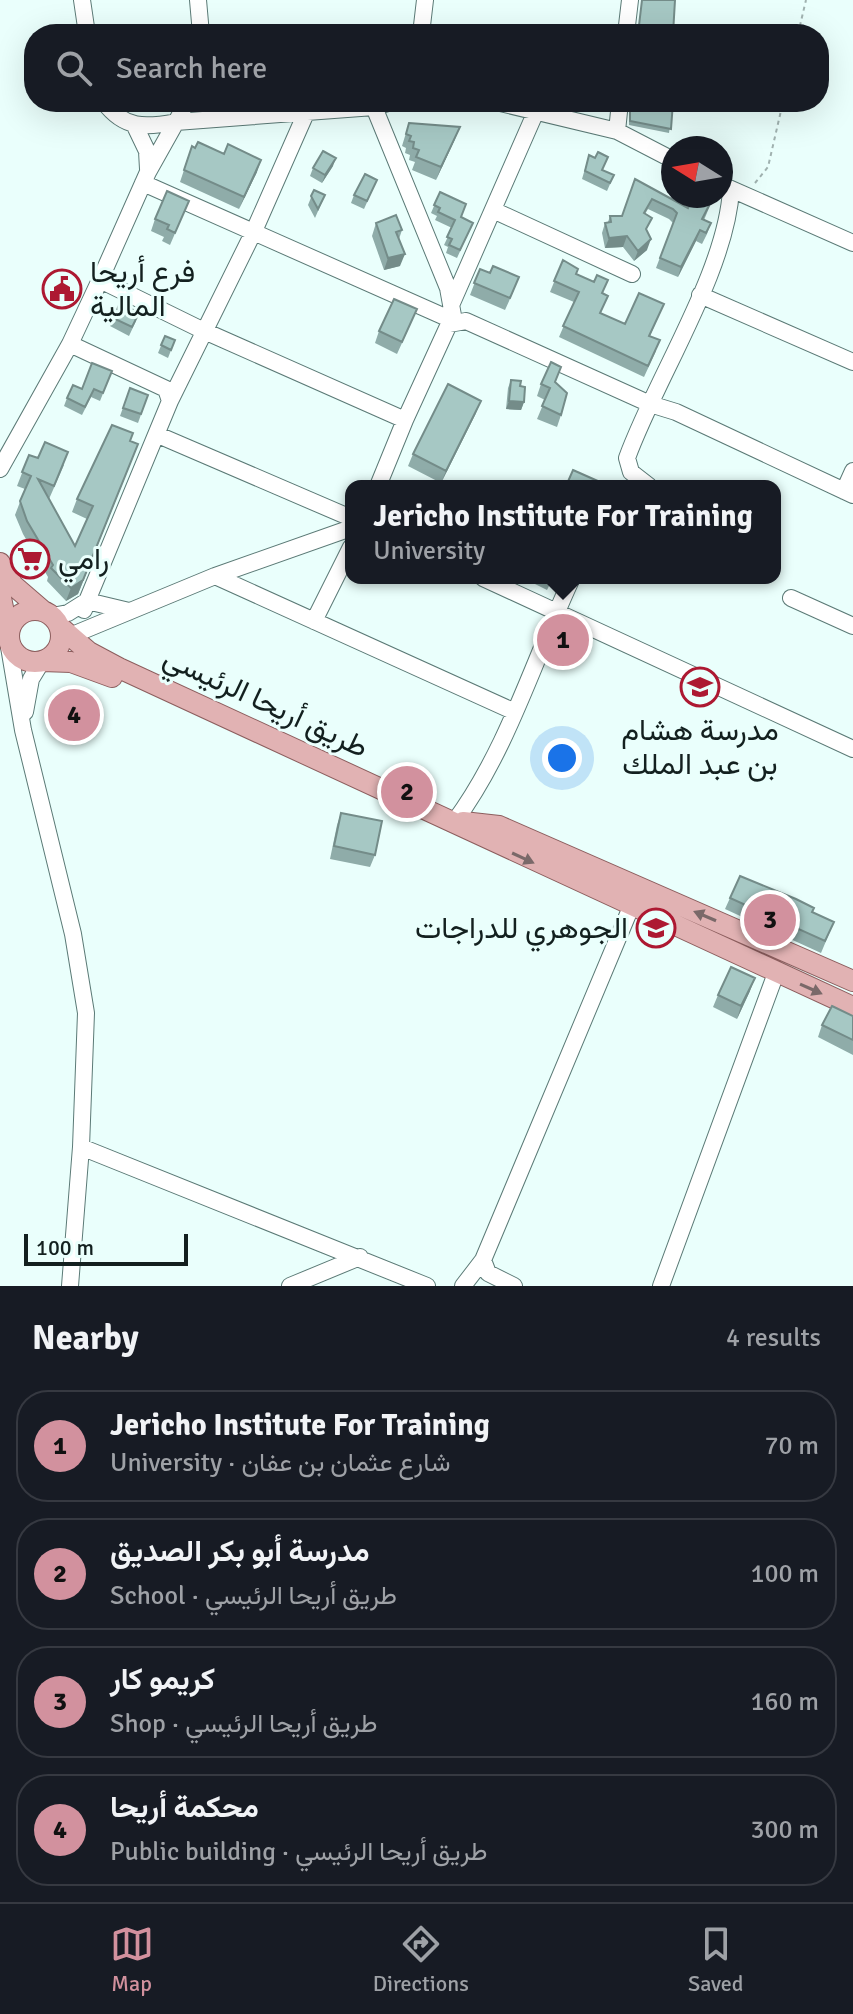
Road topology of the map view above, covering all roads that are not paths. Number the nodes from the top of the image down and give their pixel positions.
1 (82, 0) edge
2 (198, 0) edge
3 (425, 0) edge
4 (630, 0) edge
5 (86, 24) edge
6 (200, 24) edge
7 (422, 24) edge
8 (627, 24) edge
9 (113, 112) edge
10 (182, 112) edge
11 (314, 112) edge
12 (385, 112) edge
13 (536, 112) edge
14 (548, 112) edge
15 (619, 112) edge
16 (306, 113) junction
17 (176, 122) junction
18 (135, 126) junction
19 (617, 131) junction
20 (661, 154) edge
21 (145, 177) junction
22 (733, 190) edge
23 (727, 208) edge
24 (493, 210) junction
25 (254, 231) junction
26 (853, 243) edge
27 (632, 274) dead end
28 (100, 280) junction
29 (700, 295) junction
30 (453, 313) junction
31 (202, 330) junction
32 (70, 344) junction
33 (853, 362) edge
34 (170, 401) junction
35 (650, 404) junction
36 (405, 420) junction
37 (158, 435) junction
38 (0, 469) edge
39 (853, 471) edge
40 (380, 480) edge
41 (641, 480) edge
42 (848, 493) edge
43 (345, 515) edge
44 (345, 530) edge
45 (345, 559) edge
46 (0, 563) edge
47 (215, 576) junction
48 (496, 584) edge
49 (569, 584) edge
50 (0, 593) edge
51 (791, 598) dead end
52 (87, 601) junction
53 (131, 611) junction
54 (557, 611) junction
55 (314, 621) junction
56 (56, 622) junction
57 (853, 626) edge
58 (8, 636) junction
59 (42, 661) junction
60 (515, 712) junction
61 (221, 715) junction
62 (23, 730) junction
63 (853, 749) edge
64 (455, 821) junction
65 (631, 907) junction
66 (776, 973) junction
67 (849, 974) edge
68 (853, 1007) edge
69 (81, 1147) junction
70 (360, 1257) junction
71 (483, 1260) junction
72 (70, 1286) edge
73 (290, 1286) edge
74 (427, 1286) edge
75 (463, 1286) edge
76 (514, 1286) edge
77 (661, 1286) edge

1 - 5 street
2 - 6 street
3 - 7 street
4 - 8 street
9 - 18 street
10 - 17 street
11 - 16 street
12 - 30 street
13 - 24 street
14 - 19 street
15 - 19 street
16 - 17 street
16 - 25 street
17 - 18 street
17 - 21 street
18 - 21 street
19 - 20 street
21 - 25 street
21 - 28 street
22 - 26 street
23 - 29 street
24 - 27 street
24 - 30 street
25 - 30 street
25 - 31 street
28 - 31 street
28 - 32 street
29 - 33 street
29 - 35 street
30 - 35 street
30 - 36 street
31 - 34 street
31 - 36 street
32 - 34 street
32 - 38 street
34 - 37 street
35 - 41 street
35 - 42 street
36 - 40 street
37 - 43 street
37 - 52 street
39 - 42 street
44 - 47 street
45 - 55 street
46 - 56 main road, طريق أريحا الرئيسي
47 - 53 street
47 - 55 street
48 - 54 street
49 - 54 street
50 - 58 main road
51 - 57 street
52 - 53 street
52 - 56 street
52 - 56 street
53 - 56 street
54 - 60 street
54 - 63 street
55 - 60 street
56 - 58 main road
56 - 59 main road
56 - 61 main road, طريق أريحا الرئيسي
58 - 59 main road
58 - 62 street
59 - 61 main road
59 - 62 street
60 - 64 street
61 - 64 main road, طريق أريحا الرئيسي
62 - 69 street
64 -> 65 main road, طريق أريحا الرئيسي
67 -> 64 main road, طريق أريحا الرئيسي
65 - 66 main road, طريق أريحا الرئيسي
65 - 71 street
66 -> 68 main road, طريق أريحا الرئيسي
66 - 77 street
69 - 70 street
69 - 72 street
70 - 73 street
70 - 74 street
71 - 75 street
71 - 76 street

